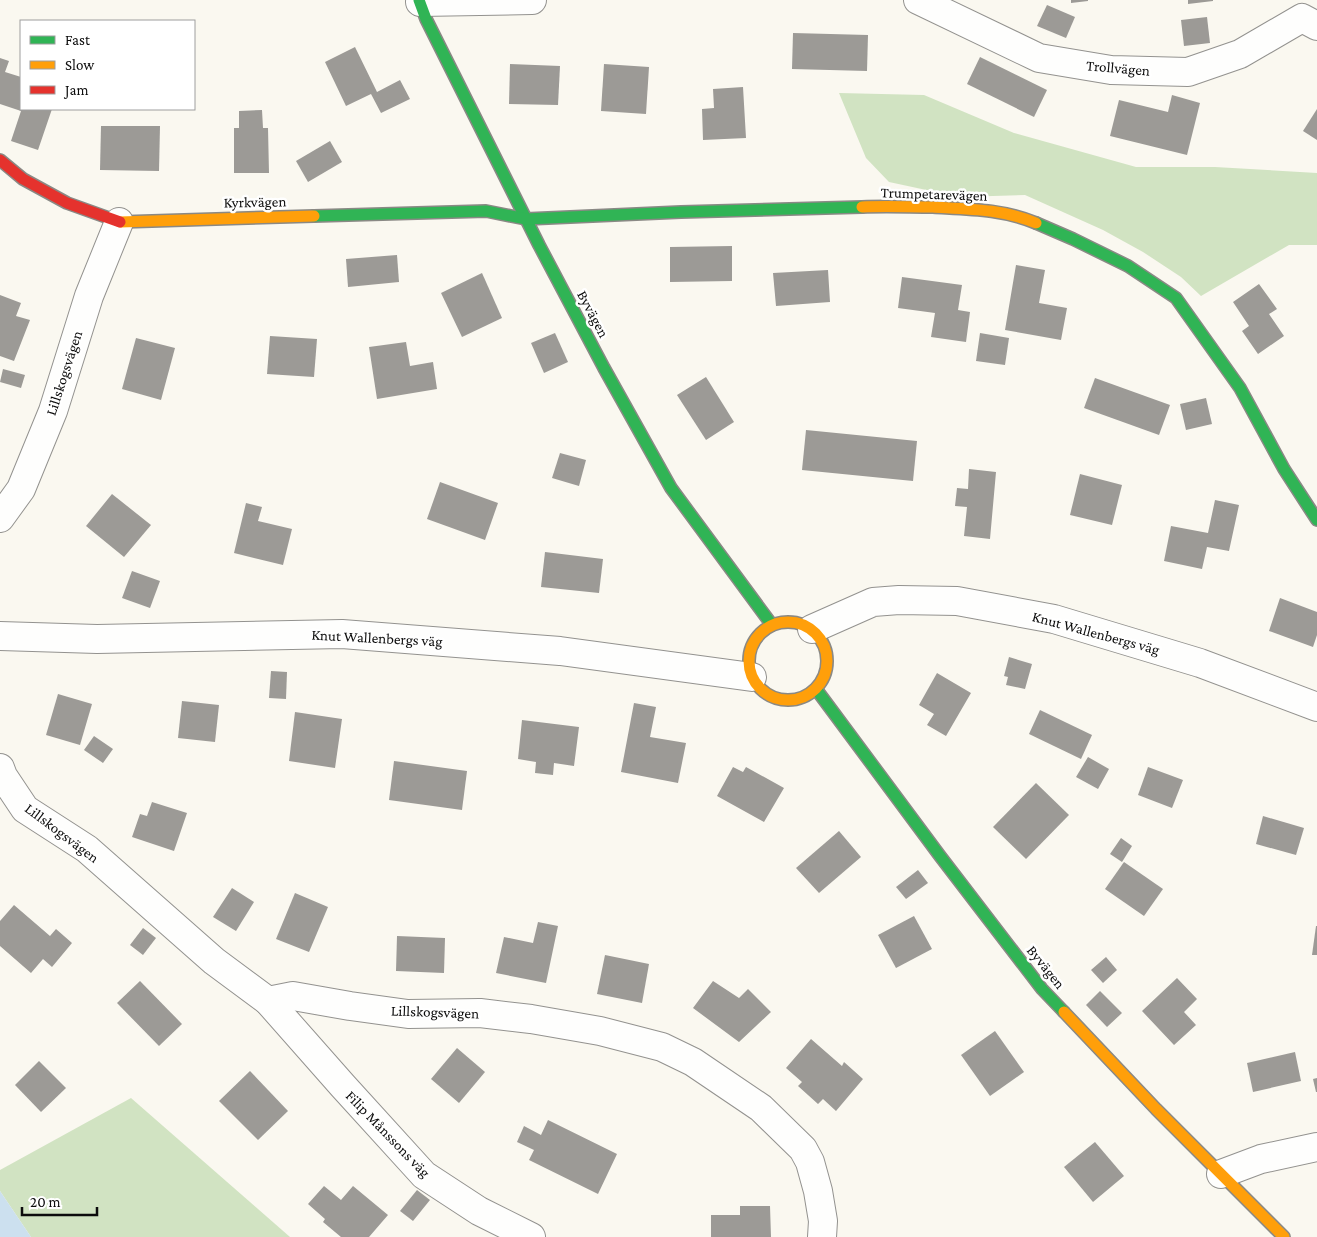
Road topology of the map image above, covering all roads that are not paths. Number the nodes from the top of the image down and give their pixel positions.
1 (532, 0) edge
2 (918, 0) edge
3 (420, 1) edge
4 (1311, 15) edge
5 (0, 160) edge
6 (526, 220) junction
7 (119, 222) junction
8 (0, 517) edge
9 (1317, 520) edge
10 (772, 625) junction
11 (812, 629) junction
12 (0, 636) edge
13 (752, 677) junction
14 (816, 688) junction
15 (1317, 707) edge
16 (0, 768) edge
17 (268, 1001) junction
18 (1317, 1147) edge
19 (1221, 1174) junction
20 (531, 1237) edge
21 (822, 1237) edge
22 (1284, 1237) edge

1 - 3 street
2 - 4 street, Trollvägen
3 - 6 street, Byvägen
5 - 7 street, Kyrkvägen
6 - 7 street, Kyrkvägen
6 - 9 street, Trumpetarevägen
6 - 10 street, Byvägen
7 - 8 street, Lillskogsvägen
10 - 11 street
10 - 13 street
11 - 14 street
11 - 15 street, Knut Wallenbergs väg
12 - 13 street, Knut Wallenbergs väg
13 - 14 street
14 - 19 street, Byvägen
16 - 17 street, Lillskogsvägen
17 - 20 street, Filip Månssons väg
17 - 21 street, Lillskogsvägen
18 - 19 street
19 - 22 street, Byvägen

